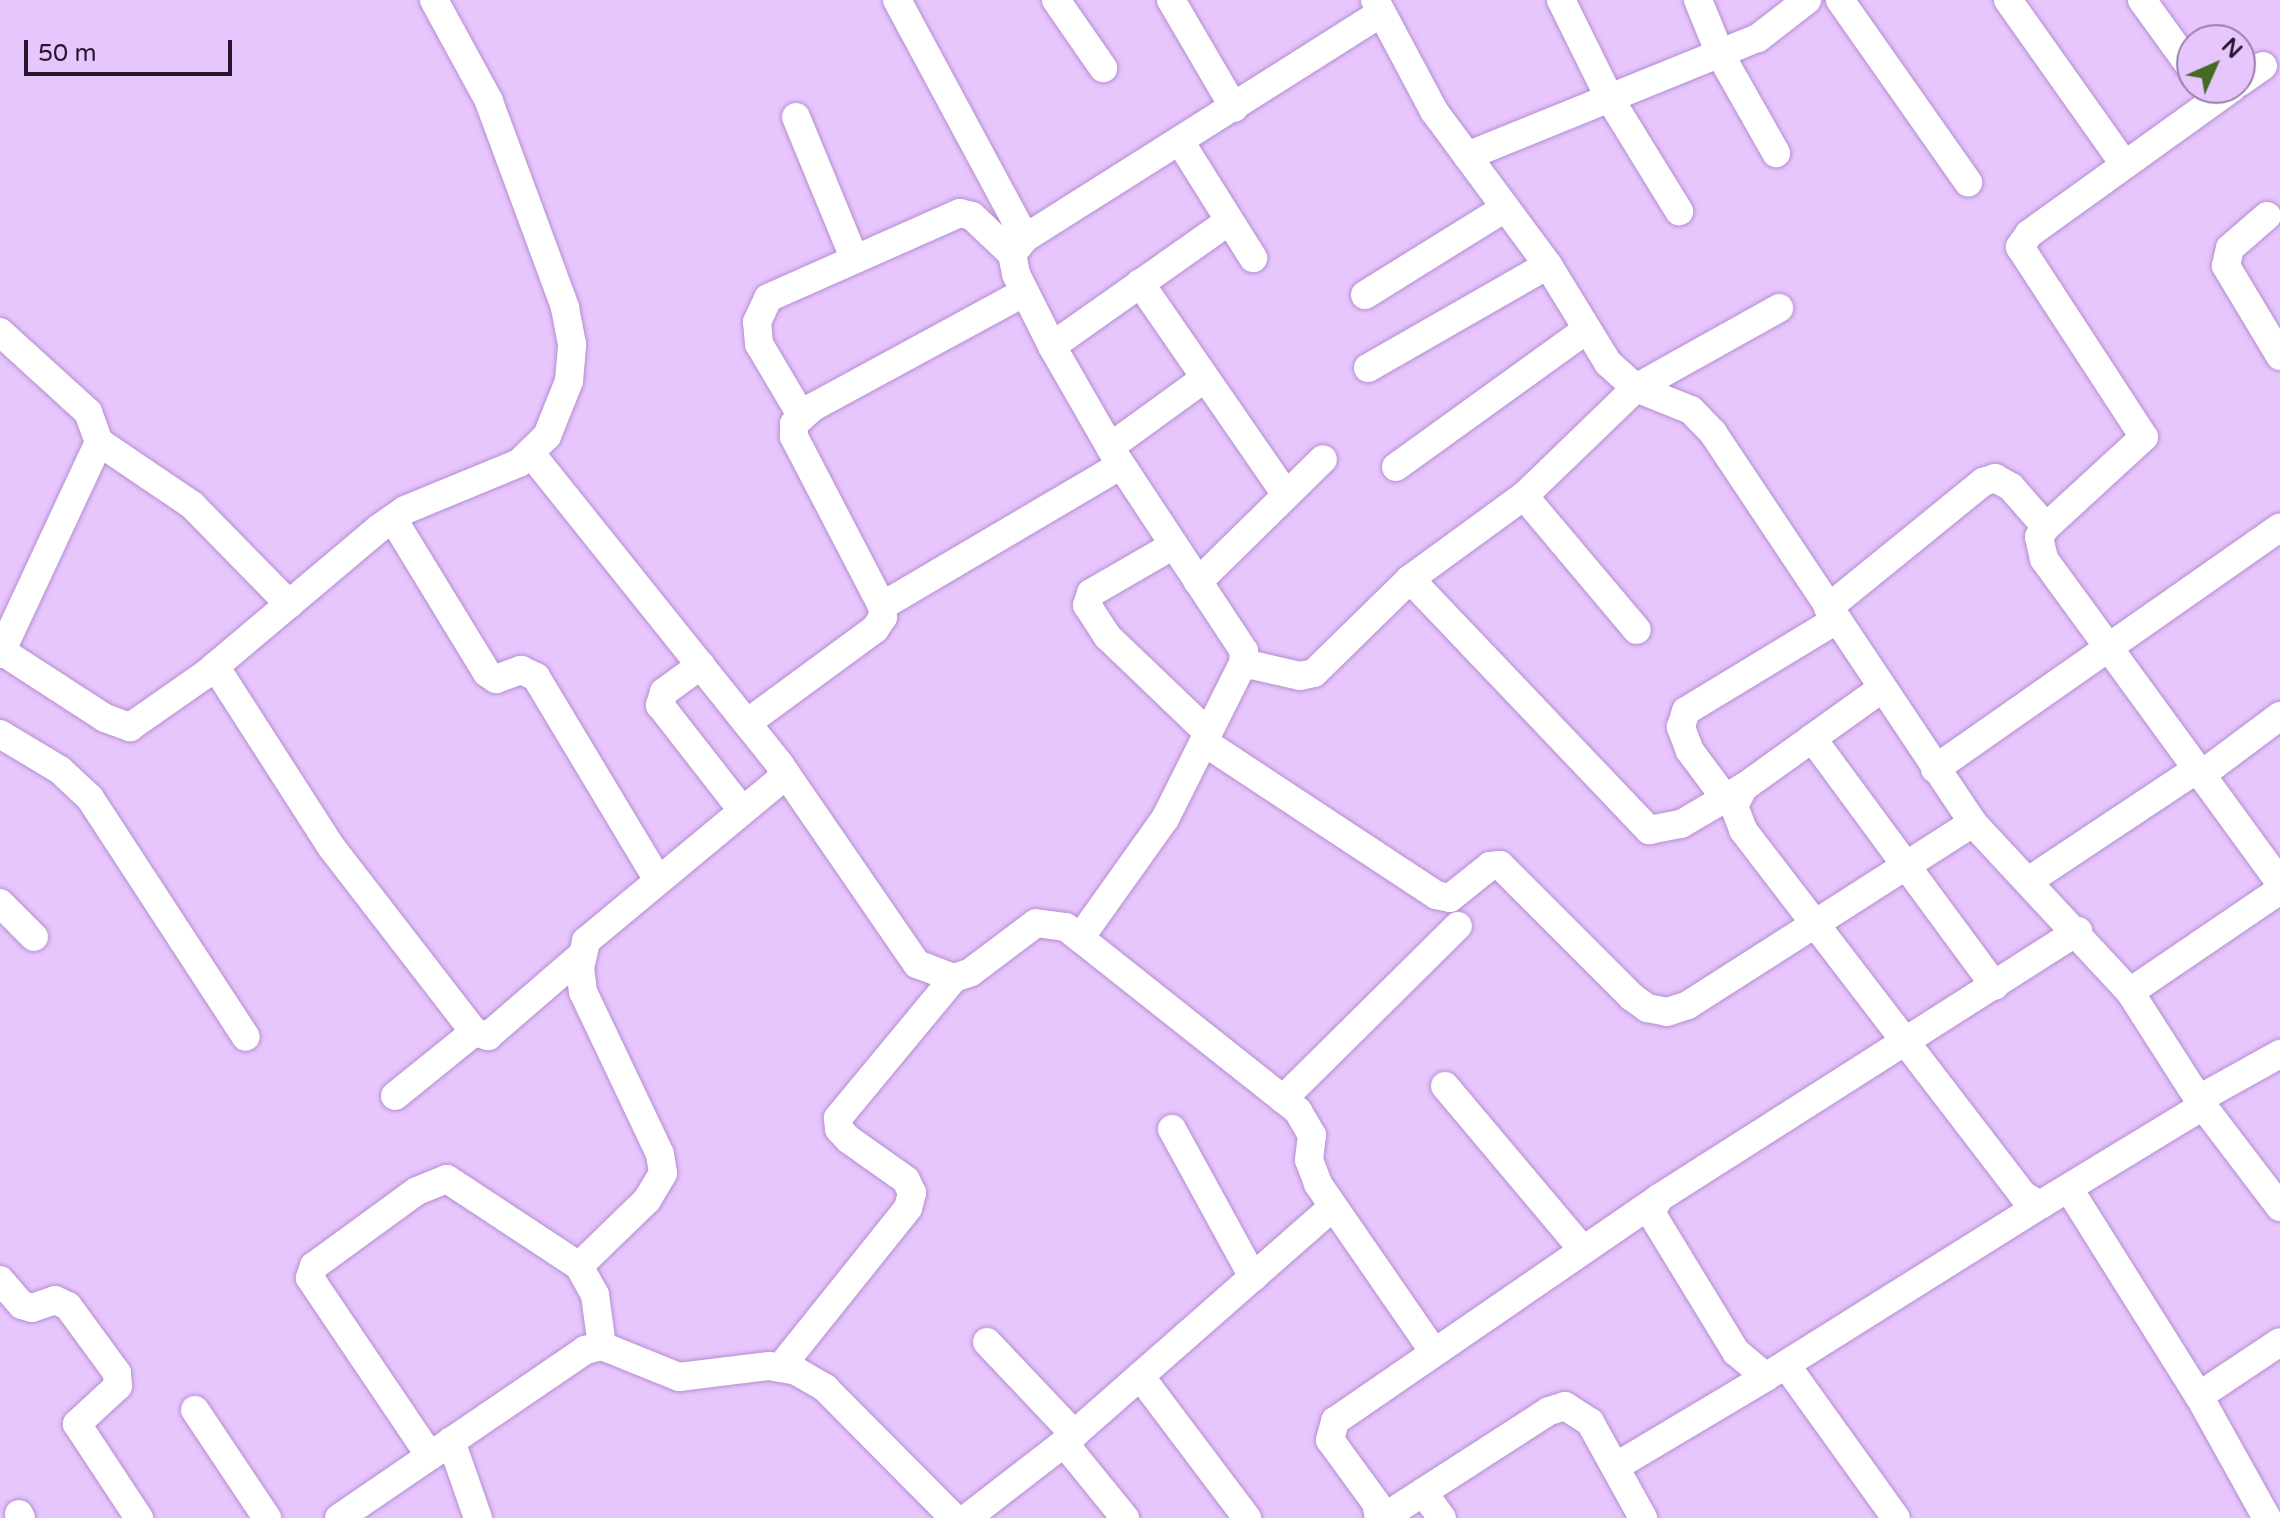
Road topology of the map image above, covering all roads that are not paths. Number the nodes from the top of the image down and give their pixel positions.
1 (434, 0) edge
2 (897, 0) edge
3 (1056, 0) edge
4 (1171, 0) edge
5 (1561, 0) edge
6 (1698, 0) edge
7 (1807, 0) edge
8 (1840, 0) edge
9 (2008, 0) edge
10 (2142, 0) edge
11 (1378, 7) edge
12 (2176, 47) edge
13 (1720, 54) junction
14 (1103, 68) dead end
15 (1610, 99) junction
16 (2202, 104) edge
17 (1234, 108) junction
18 (796, 117) dead end
19 (1181, 143) junction
20 (1776, 153) dead end
21 (1467, 156) junction
22 (2125, 165) junction
23 (1968, 182) dead end
24 (1505, 208) junction
25 (1679, 211) dead end
26 (2267, 216) dead end
27 (1229, 221) junction
28 (1018, 246) junction
29 (854, 258) junction
30 (1253, 258) dead end
31 (1548, 265) junction
32 (1140, 283) junction
33 (1025, 292) junction
34 (1365, 295) dead end
35 (1779, 308) dead end
36 (1586, 330) junction
37 (0, 332) edge
38 (1052, 346) junction
39 (2280, 356) edge
40 (1368, 368) dead end
41 (1205, 378) junction
42 (1636, 388) junction
43 (801, 415) junction
44 (99, 442) junction
45 (532, 455) junction
46 (1116, 456) junction
47 (1323, 459) dead end
48 (1396, 467) dead end
49 (1286, 495) junction
50 (1524, 496) junction
51 (393, 519) junction
52 (2046, 527) junction
53 (2280, 527) edge
54 (1174, 545) junction
55 (1410, 579) junction
56 (1198, 582) junction
57 (289, 604) junction
58 (882, 606) junction
59 (1832, 614) junction
60 (1637, 630) dead end
61 (2109, 649) junction
62 (0, 651) edge
63 (1243, 663) junction
64 (701, 665) junction
65 (215, 666) junction
66 (1881, 689) junction
67 (2280, 716) edge
68 (747, 723) junction
69 (0, 734) edge
70 (1206, 738) junction
71 (1812, 738) junction
72 (1935, 769) junction
73 (2199, 772) junction
74 (786, 775) junction
75 (1734, 792) junction
76 (742, 810) junction
77 (1973, 823) junction
78 (1903, 867) junction
79 (657, 878) junction
80 (2030, 880) junction
81 (2280, 883) edge
82 (2280, 890) edge
83 (0, 903) edge
84 (1814, 923) junction
85 (1458, 926) dead end
86 (2078, 931) junction
87 (34, 937) dead end
88 (1080, 938) junction
89 (583, 954) junction
90 (954, 978) junction
91 (1995, 986) junction
92 (2130, 992) junction
93 (474, 1032) junction
94 (246, 1037) dead end
95 (1909, 1042) junction
96 (2280, 1054) edge
97 (1445, 1086) dead end
98 (395, 1096) dead end
99 (1283, 1099) junction
100 (2201, 1103) junction
101 (1172, 1129) dead end
102 (2069, 1189) junction
103 (1659, 1198) junction
104 (2040, 1205) junction
105 (1333, 1207) junction
106 (2280, 1207) edge
107 (1583, 1250) junction
108 (579, 1266) junction
109 (1253, 1277) junction
110 (0, 1280) edge
111 (987, 1342) dead end
112 (2280, 1342) edge
113 (602, 1346) junction
114 (1433, 1351) junction
115 (780, 1368) junction
116 (1776, 1371) junction
117 (1140, 1376) junction
118 (2199, 1396) junction
119 (195, 1410) dead end
120 (1069, 1438) junction
121 (440, 1448) junction
122 (1615, 1467) junction
123 (1423, 1492) junction
124 (139, 1518) edge
125 (267, 1518) edge
126 (339, 1518) edge
127 (478, 1518) edge
128 (954, 1518) edge
129 (967, 1518) edge
130 (1125, 1518) edge
131 (1247, 1518) edge
132 (1381, 1518) edge
133 (1442, 1518) edge
134 (1643, 1518) edge
135 (1896, 1518) edge
136 (2267, 1518) edge

1 - 45 street
2 - 28 street
3 - 14 street
4 - 17 street
5 - 15 street
6 - 13 street
7 - 13 street
8 - 23 street
9 - 22 street
10 - 12 street
11 - 17 street
11 - 21 street
13 - 15 street
13 - 20 street
15 - 21 street
15 - 25 street
16 - 22 street
17 - 19 street
18 - 29 street
19 - 27 street
19 - 28 street
21 - 24 street
22 - 52 street
24 - 31 street
24 - 34 street
26 - 39 street
27 - 30 street
27 - 32 street
28 - 29 street
28 - 33 street
29 - 43 street
31 - 36 street
31 - 40 street
32 - 38 street
32 - 41 street
33 - 38 street
33 - 43 street
35 - 42 street
36 - 42 street
36 - 48 street
37 - 44 street
38 - 46 street
41 - 46 street
41 - 49 street
42 - 50 street
42 - 59 street
43 - 58 street
44 - 57 street
44 - 62 street
45 - 51 street
45 - 64 street
46 - 54 street
46 - 58 street
47 - 49 street
49 - 56 street
50 - 55 street
50 - 60 street
51 - 57 street
51 - 79 street
52 - 59 street
52 - 61 street
53 - 61 street
54 - 56 street
54 - 70 street
55 - 63 street
55 - 75 street
56 - 63 street
57 - 65 street
58 - 68 street
59 - 66 street
59 - 75 street
61 - 72 street
61 - 73 street
62 - 65 street
63 - 70 street
64 - 68 street
64 - 76 street
65 - 93 street
66 - 71 street
66 - 72 street
67 - 73 street
68 - 74 street
69 - 94 street
70 - 84 street
70 - 88 street
71 - 75 street
71 - 78 street
72 - 77 street
73 - 80 street
73 - 81 street
74 - 76 street
74 - 90 street
75 - 84 street
76 - 79 street
77 - 78 street
77 - 80 street
78 - 84 street
78 - 91 street
79 - 89 street
80 - 86 street
82 - 92 street
83 - 87 street
84 - 95 street
85 - 99 street
86 - 91 street
86 - 92 street
88 - 90 street
88 - 99 street
89 - 93 street
89 - 108 street
90 - 115 street
91 - 95 street
92 - 100 street
93 - 98 street
95 - 103 street
95 - 104 street
96 - 100 street
97 - 107 street
99 - 105 street
100 - 102 street
100 - 106 street
101 - 109 street
102 - 104 street
102 - 118 street
103 - 107 street
103 - 116 street
104 - 116 street
105 - 109 street
105 - 114 street
107 - 114 street
108 - 113 street
108 - 121 street
109 - 117 street
110 - 124 street
111 - 120 street
112 - 118 street
113 - 115 street
113 - 121 street
114 - 132 street
115 - 128 street
116 - 122 street
116 - 135 street
117 - 120 street
117 - 131 street
118 - 136 street
119 - 125 street
120 - 129 street
120 - 130 street
121 - 126 street
121 - 127 street
122 - 123 street
122 - 134 street
123 - 132 street
123 - 133 street

